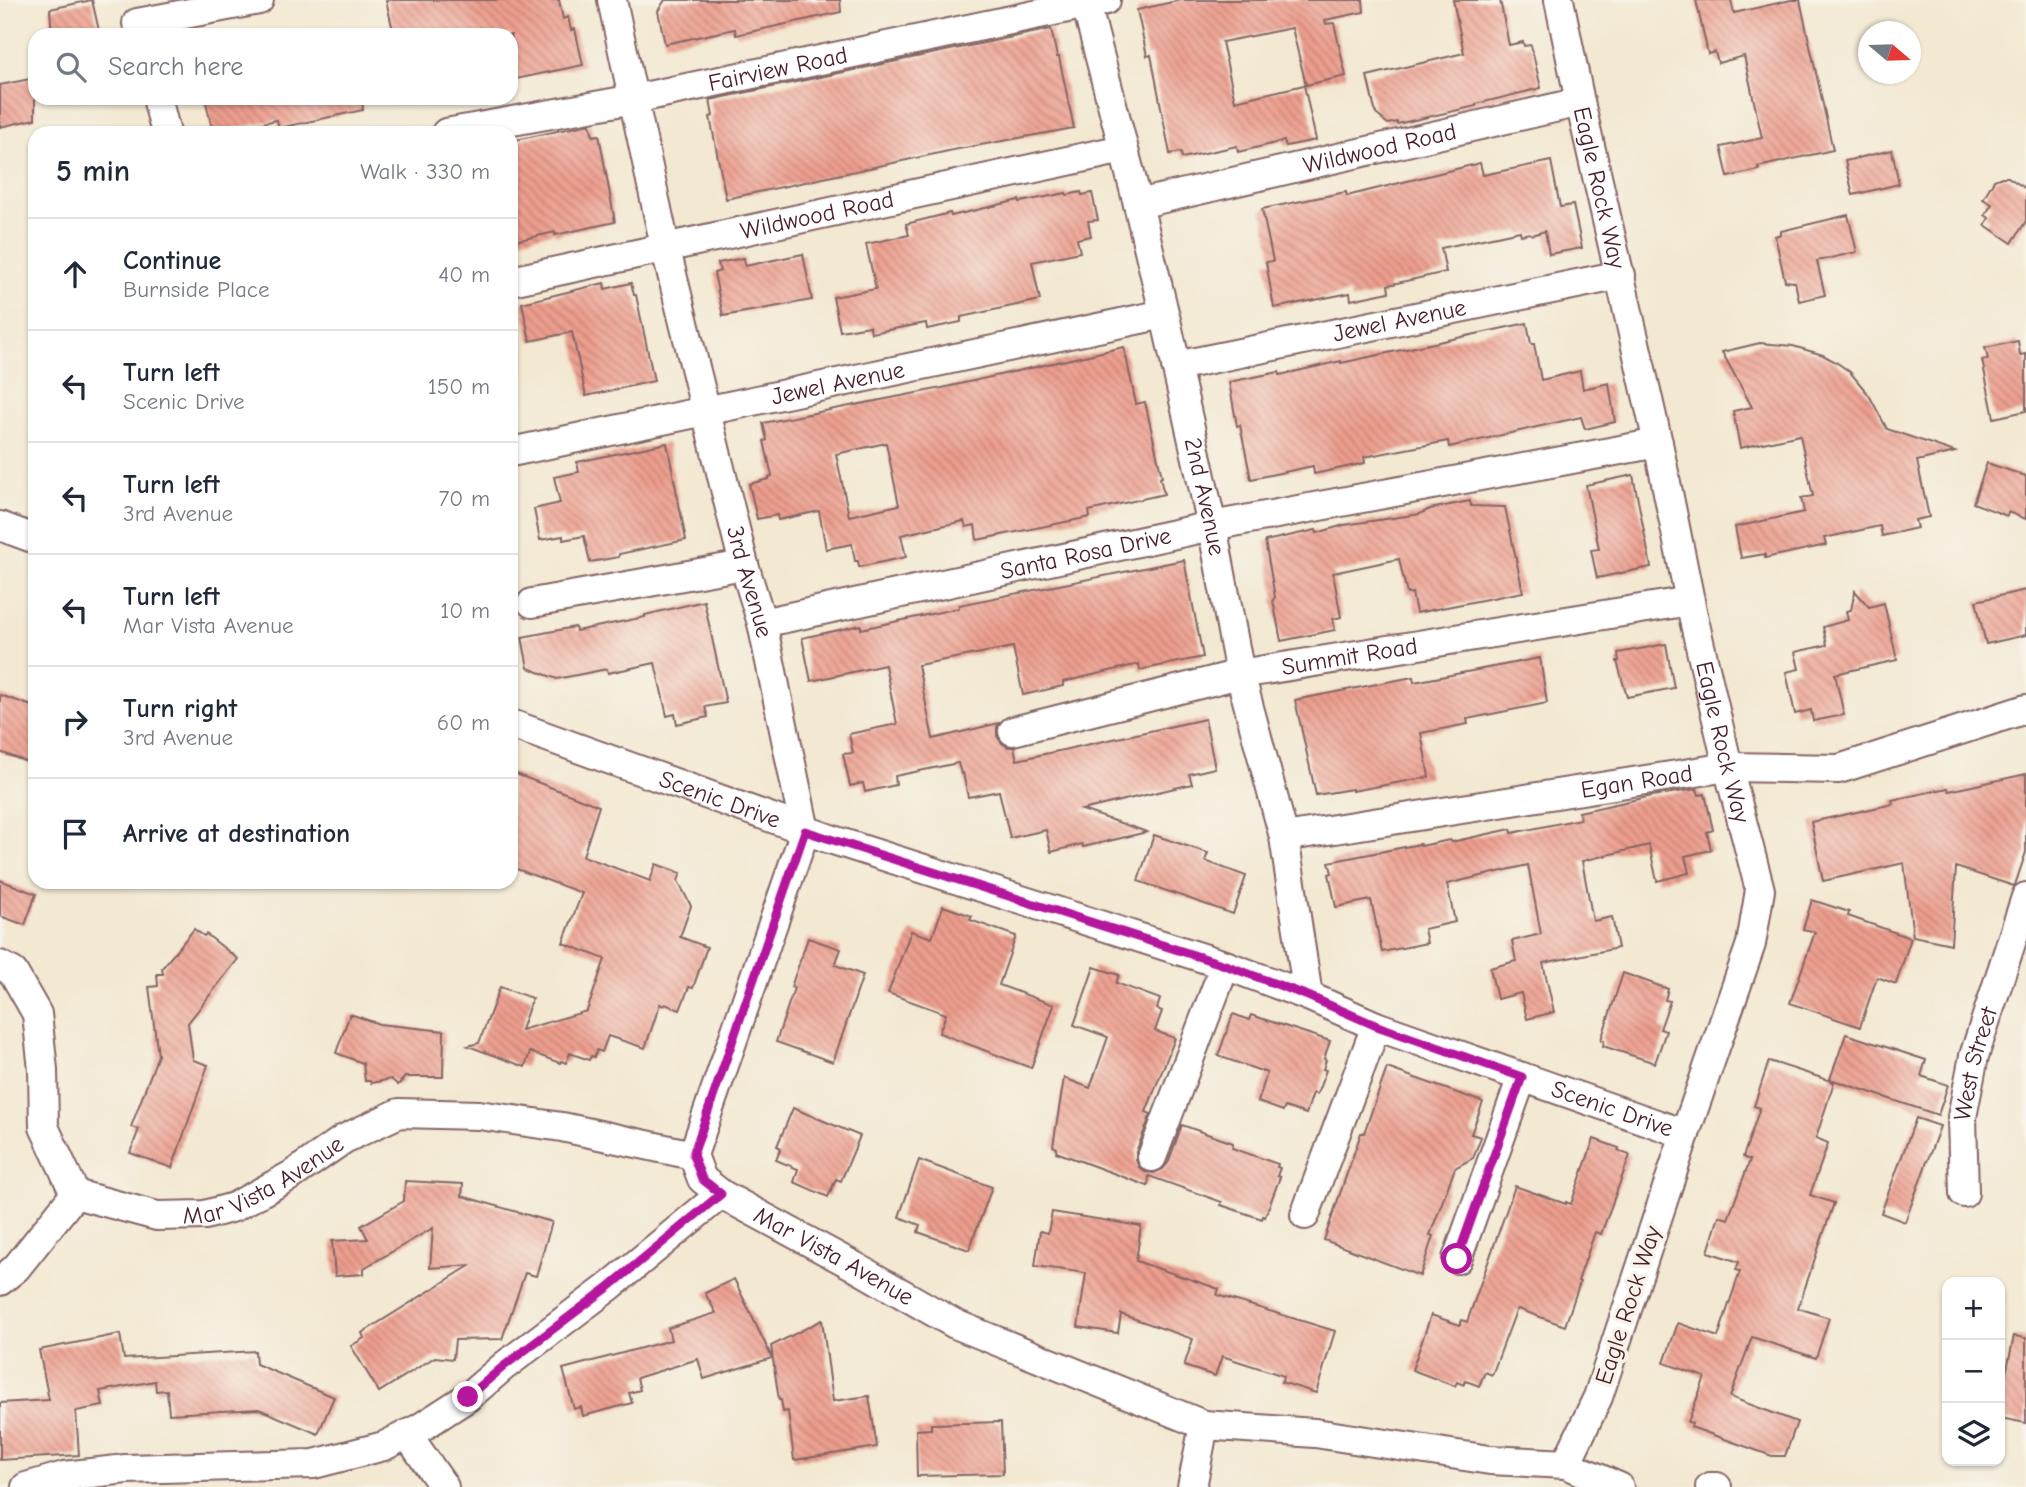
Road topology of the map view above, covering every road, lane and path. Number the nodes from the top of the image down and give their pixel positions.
1 (259, 0) edge
2 (612, 0) edge
3 (1559, 0) edge
4 (1093, 1) edge
5 (136, 19) edge
6 (634, 99) junction
7 (1580, 102) junction
8 (159, 105) edge
9 (164, 126) edge
10 (485, 126) edge
11 (1123, 149) junction
12 (1138, 204) junction
13 (665, 246) junction
14 (1621, 275) junction
15 (518, 279) edge
16 (1164, 314) junction
17 (1176, 366) junction
18 (707, 412) junction
19 (1658, 443) junction
20 (518, 451) edge
21 (0, 526) edge
22 (1212, 526) junction
23 (28, 536) edge
24 (744, 565) junction
25 (1690, 601) junction
26 (532, 603) dead end
27 (762, 623) junction
28 (1240, 674) junction
29 (2026, 709) edge
30 (518, 727) edge
31 (1013, 731) dead end
32 (1728, 767) junction
33 (805, 831) junction
34 (1284, 837) junction
35 (2026, 897) edge
36 (0, 965) edge
37 (1225, 965) junction
38 (1308, 996) junction
39 (1377, 1026) junction
40 (1522, 1077) junction
41 (1685, 1134) junction
42 (693, 1155) junction
43 (1152, 1157) dead end
44 (1964, 1192) dead end
45 (75, 1194) junction
46 (721, 1194) junction
47 (1305, 1215) dead end
48 (1457, 1259) dead end
49 (0, 1281) edge
50 (1204, 1425) junction
51 (407, 1434) junction
52 (1566, 1465) junction
53 (26, 1487) edge
54 (444, 1487) edge
55 (1192, 1487) edge
56 (1619, 1487) edge
57 (1710, 1487) edge
58 (1717, 1487) edge

1 - 5 street
2 - 6 street, 3rd Avenue
3 - 7 street, Eagle Rock Way
4 - 6 street, Fairview Road
4 - 11 street, 2nd Avenue
6 - 10 street, Fairview Road
6 - 13 street, 3rd Avenue
7 - 12 street, Wildwood Road
7 - 14 street, Eagle Rock Way
8 - 9 street
11 - 12 street, 2nd Avenue
11 - 13 street, Wildwood Road
12 - 16 street, 2nd Avenue
13 - 15 street, Wildwood Road
13 - 18 street, 3rd Avenue
14 - 17 street, Jewel Avenue
14 - 19 street, Eagle Rock Way
16 - 17 street, 2nd Avenue
16 - 18 street, Jewel Avenue
17 - 22 street, 2nd Avenue
18 - 20 street, Jewel Avenue
18 - 24 street, 3rd Avenue
19 - 22 street, Santa Rosa Drive
19 - 25 street, Eagle Rock Way
21 - 23 street
22 - 27 street, Santa Rosa Drive
22 - 28 street, 2nd Avenue
24 - 26 street
24 - 27 street, 3rd Avenue
25 - 28 street, Summit Road
25 - 32 street, Eagle Rock Way
27 - 33 street, 3rd Avenue
28 - 31 street, Summit Road
28 - 34 street, 2nd Avenue
29 - 32 street, Egan Road
30 - 33 street, Scenic Drive
32 - 34 street, Egan Road
32 - 41 street, Eagle Rock Way
33 - 37 street, Scenic Drive
33 - 42 street
34 - 38 street, 2nd Avenue
35 - 44 street, West Street
36 - 45 street
37 - 38 street, Scenic Drive
37 - 43 street
38 - 39 street, Scenic Drive
39 - 40 street, Scenic Drive
39 - 47 street
40 - 41 street, Scenic Drive
40 - 48 street
41 - 52 street, Eagle Rock Way
42 - 45 street, Mar Vista Avenue
42 - 46 street, Mar Vista Avenue
45 - 49 street
46 - 50 street, Mar Vista Avenue
46 - 51 street
50 - 52 street, Mar Vista Avenue
50 - 55 street
51 - 53 street
51 - 54 street
52 - 56 street, Mar Vista Avenue
57 - 58 street

